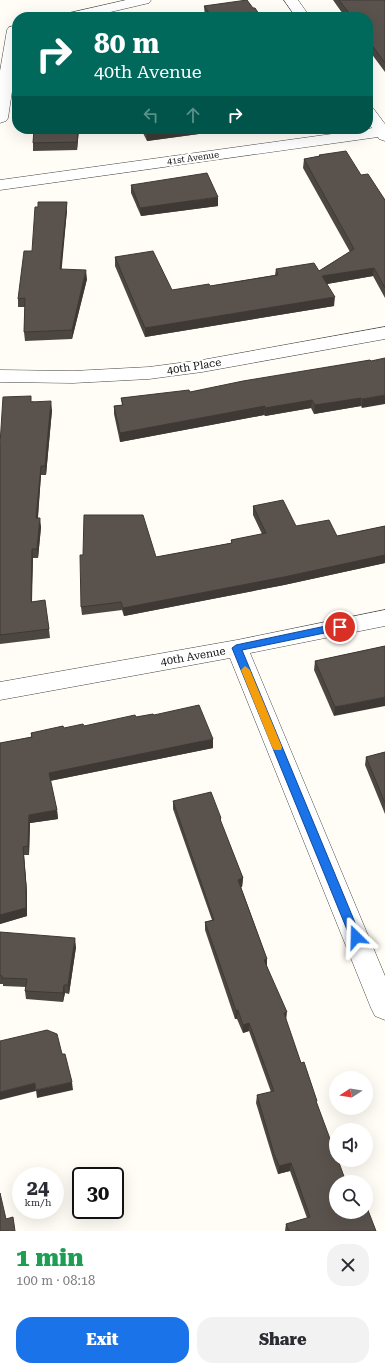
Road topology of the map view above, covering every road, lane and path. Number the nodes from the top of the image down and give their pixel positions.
1 (144, 0) edge
2 (291, 0) edge
3 (92, 12) edge
4 (299, 12) edge
5 (10, 30) edge
6 (0, 118) edge
7 (373, 118) edge
8 (384, 133) edge
9 (0, 185) edge
10 (385, 333) edge
11 (0, 376) edge
12 (385, 618) edge
13 (236, 648) junction
14 (0, 691) edge
15 (385, 1008) edge

1 - 3 street
2 - 4 street
5 - 6 street
7 - 8 street
8 - 9 street, 41st Avenue
10 - 11 street, 40th Place
12 - 13 street, 40th Avenue
13 - 14 street, 40th Avenue
13 - 15 street

